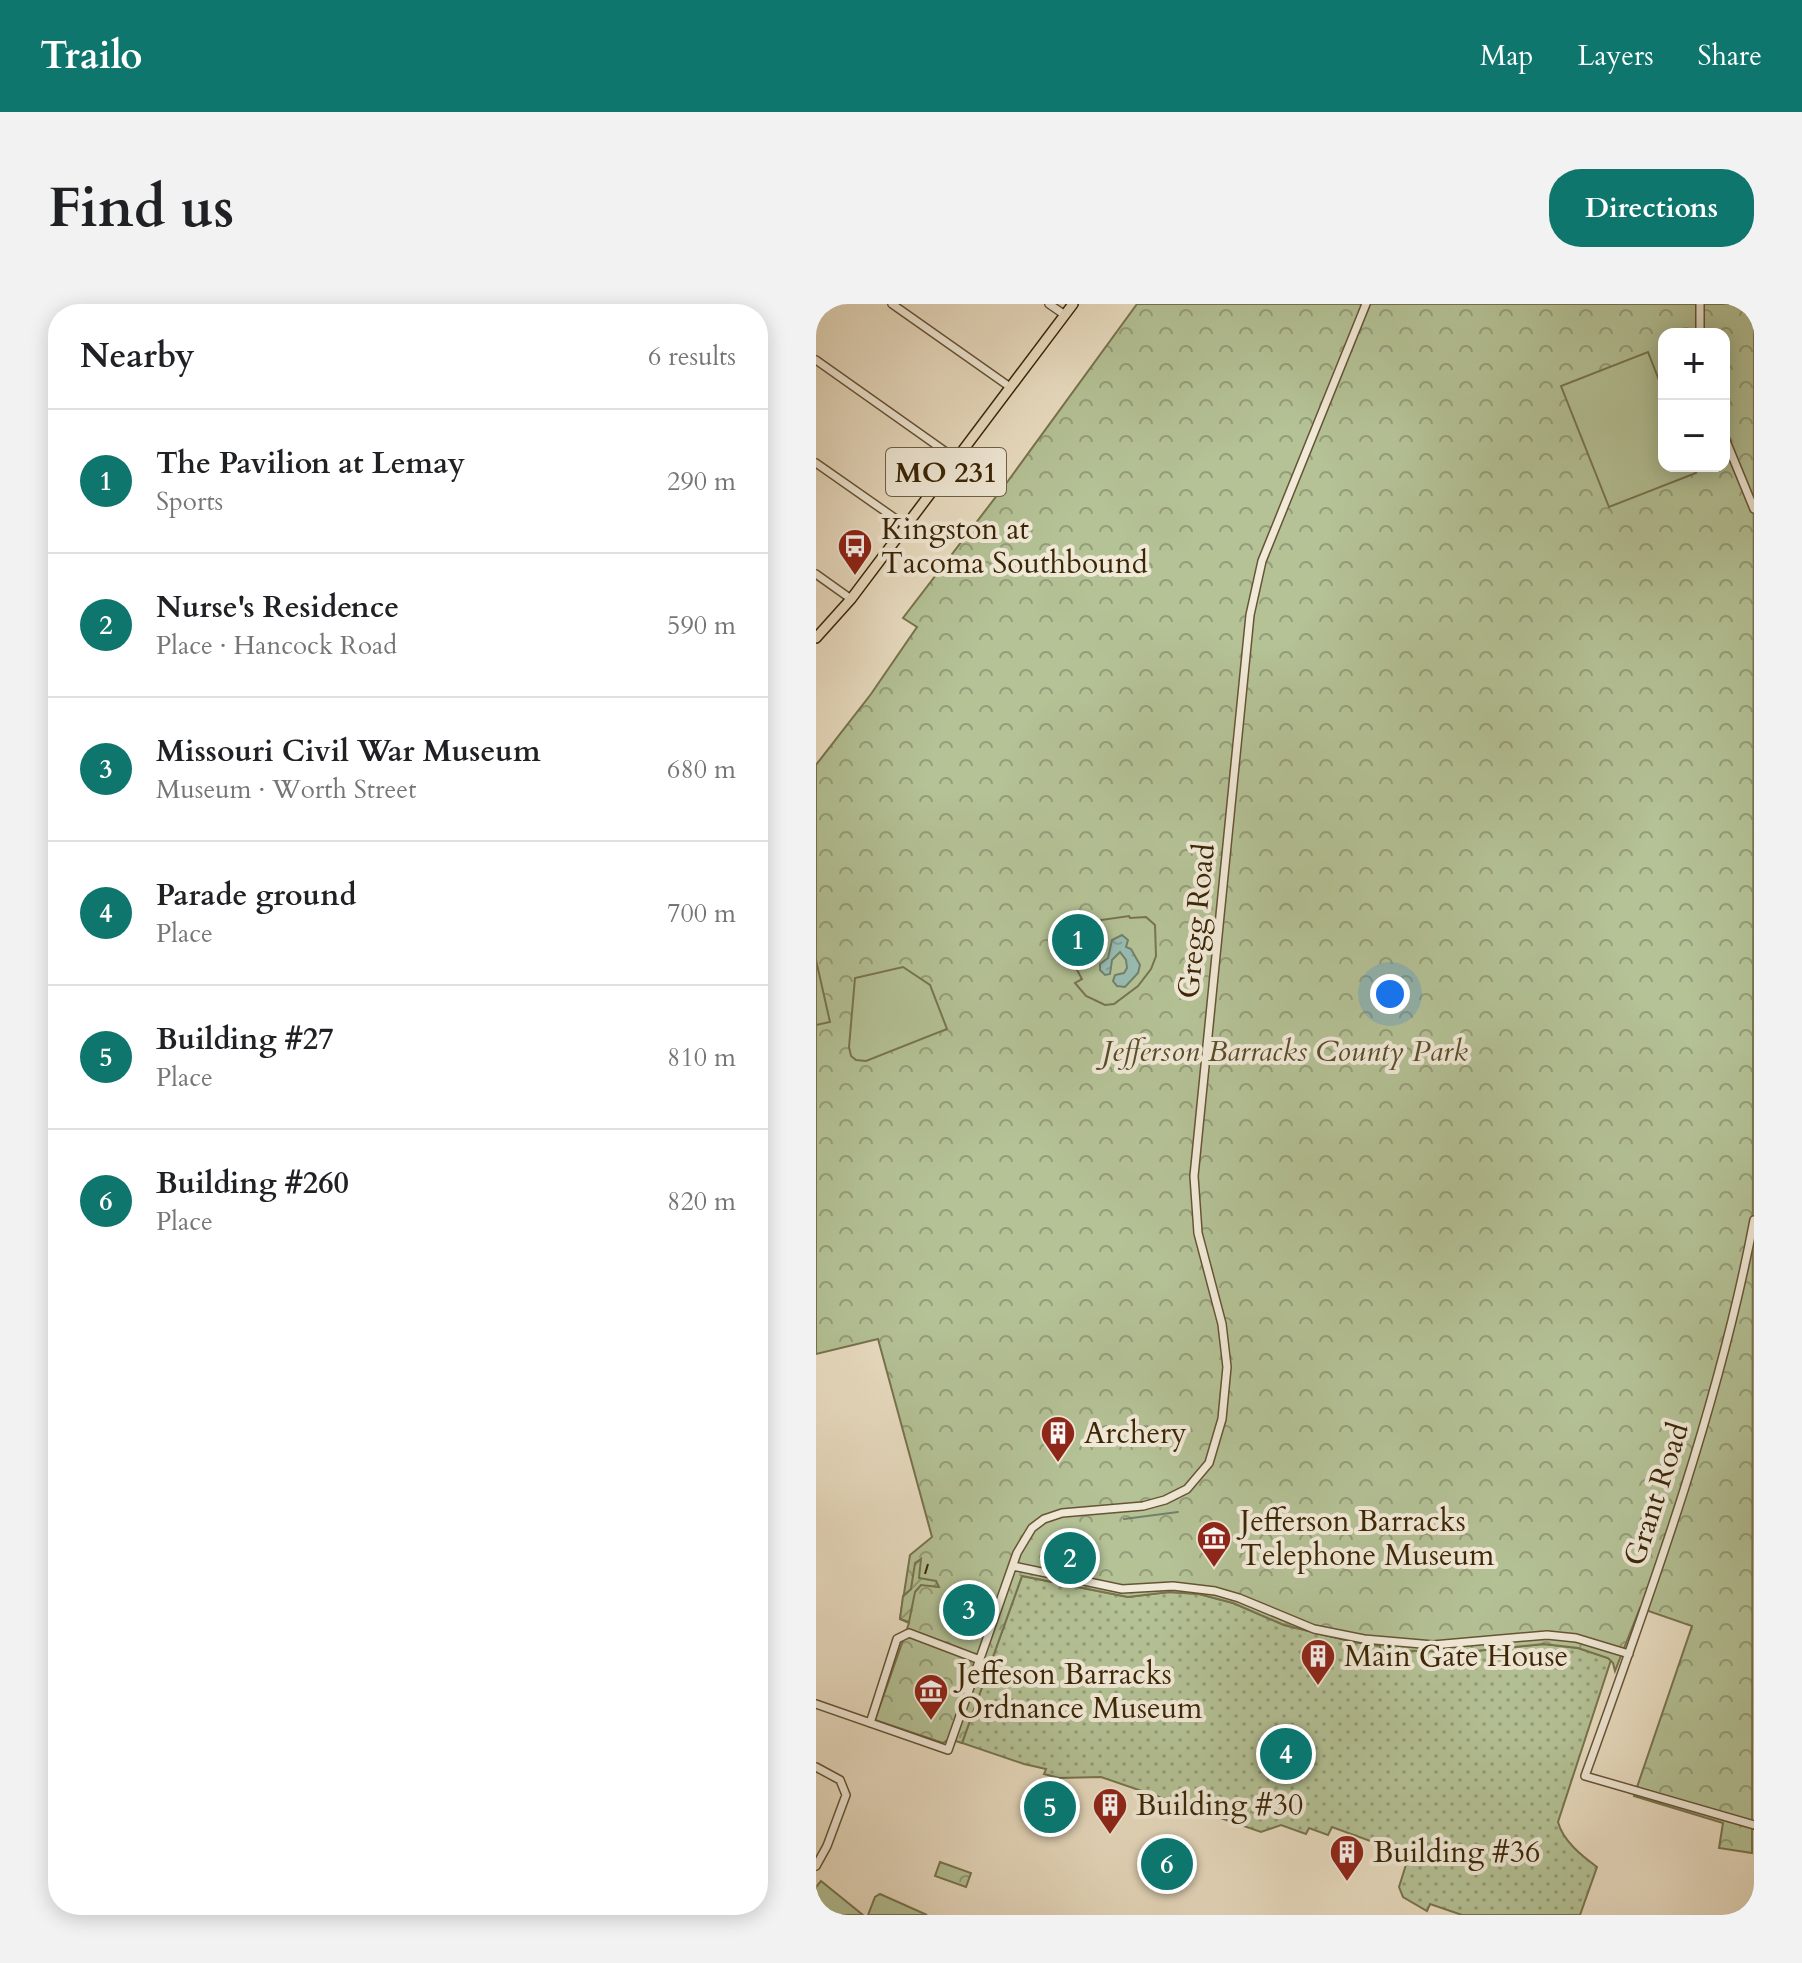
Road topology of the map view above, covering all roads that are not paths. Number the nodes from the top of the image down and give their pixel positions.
1 (892, 304) edge
2 (1049, 304) edge
3 (1073, 304) edge
4 (1366, 304) edge
5 (1700, 304) edge
6 (1065, 315) junction
7 (1700, 328) edge
8 (816, 360) edge
9 (1010, 387) junction
10 (1730, 451) edge
11 (956, 459) junction
12 (816, 463) edge
13 (1754, 509) edge
14 (906, 526) junction
15 (816, 574) edge
16 (851, 599) junction
17 (816, 638) edge
18 (1754, 1220) edge
19 (1013, 1566) junction
20 (1629, 1654) junction
21 (980, 1660) junction
22 (816, 1704) edge
23 (870, 1723) junction
24 (816, 1767) edge
25 (1754, 1825) edge
26 (816, 1866) edge

1 - 9 street
2 - 6 street
3 - 6 main road, MO 231
4 - 19 street, Gregg Road
5 - 7 street
6 - 9 main road, MO 231
8 - 11 street
9 - 11 main road, MO 231
10 - 13 street
11 - 14 main road, MO 231
12 - 14 street
14 - 16 main road, MO 231
15 - 16 street
16 - 17 main road, MO 231
18 - 20 street, Grant Road
19 - 20 street
19 - 21 street, Gregg Road
20 - 25 street, Grant Road
21 - 23 street
21 - 23 street, Gregg Road
22 - 23 street
24 - 26 street

